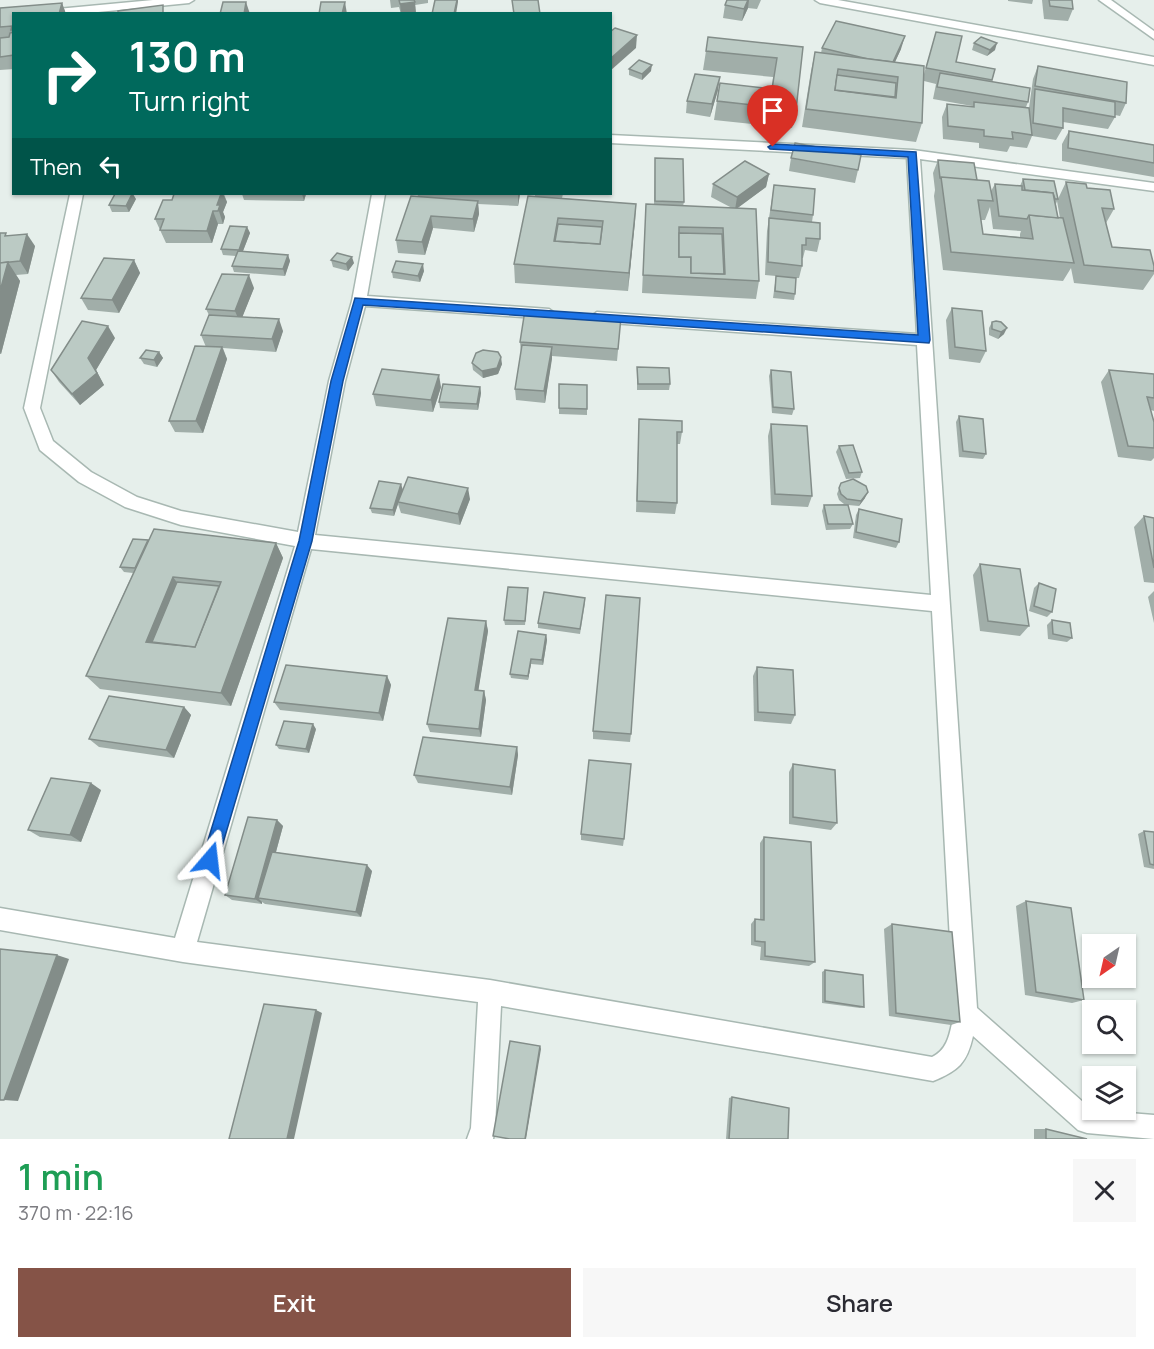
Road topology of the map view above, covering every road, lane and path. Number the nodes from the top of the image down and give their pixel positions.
1 (189, 0) edge
2 (820, 0) edge
3 (1104, 0) edge
4 (110, 6) edge
5 (54, 12) edge
6 (1154, 36) edge
7 (1154, 61) edge
8 (612, 139) edge
9 (913, 154) junction
10 (1154, 187) edge
11 (76, 195) edge
12 (379, 195) edge
13 (358, 301) junction
14 (559, 315) edge
15 (583, 316) edge
16 (924, 340) junction
17 (305, 541) junction
18 (940, 604) junction
19 (0, 919) edge
20 (183, 951) junction
21 (490, 992) junction
22 (966, 1014) junction
23 (1154, 1127) edge
24 (480, 1139) edge

1 - 4 street
2 - 7 street
3 - 6 street
4 - 5 street
8 - 9 street
9 - 10 street
9 - 16 street
11 - 17 street
12 - 13 street
13 - 14 street
13 - 17 street
15 - 16 street
16 - 18 street
17 - 18 street
17 - 20 street
18 - 22 street
19 - 20 street
20 - 21 street
21 - 22 street
21 - 24 street
22 - 23 street

